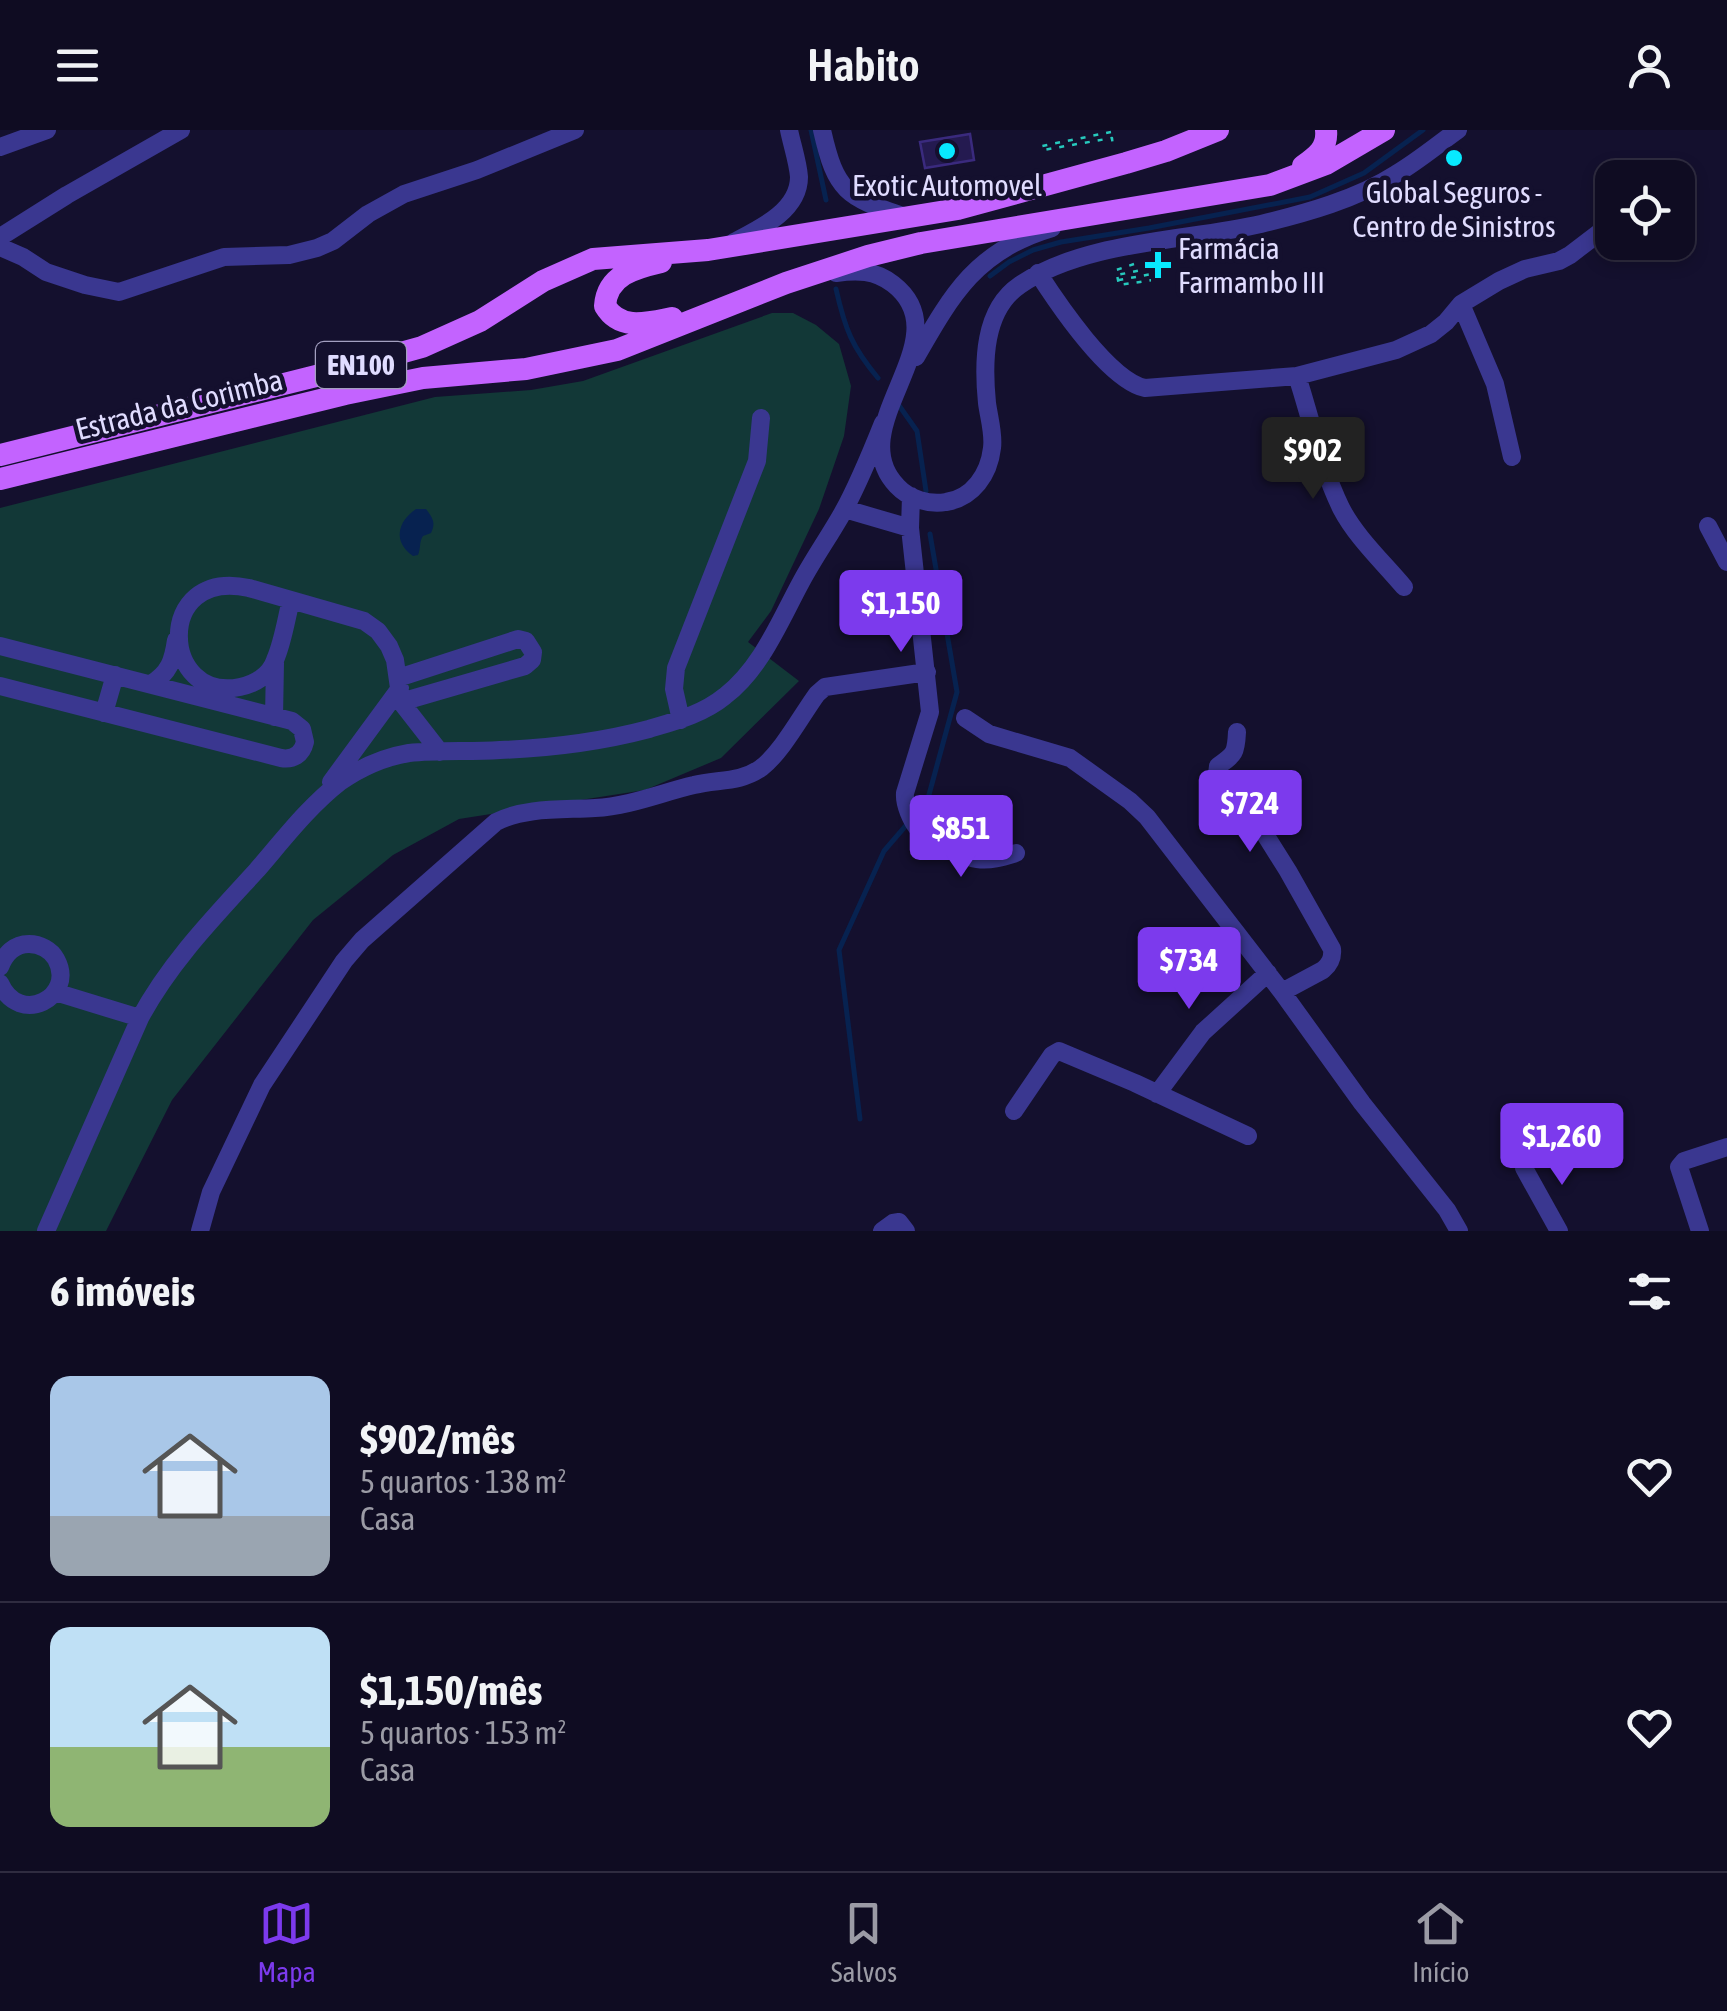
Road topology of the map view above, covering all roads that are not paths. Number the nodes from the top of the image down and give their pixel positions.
1 (47, 130) edge
2 (181, 130) edge
3 (575, 130) edge
4 (789, 130) edge
5 (822, 130) edge
6 (1218, 130) edge
7 (1326, 130) edge
8 (1384, 130) edge
9 (1458, 130) edge
10 (0, 147) edge
11 (1270, 185) junction
12 (1096, 215) junction
13 (906, 218) junction
14 (1595, 235) edge
15 (0, 237) edge
16 (0, 247) edge
17 (715, 249) junction
18 (1038, 274) junction
19 (786, 282) junction
20 (1461, 304) junction
21 (722, 308) junction
22 (1297, 376) junction
23 (896, 392) junction
24 (761, 418) dead end
25 (884, 423) junction
26 (0, 455) edge
27 (1512, 457) dead end
28 (0, 479) edge
29 (911, 496) junction
30 (845, 508) junction
31 (1708, 526) dead end
32 (910, 528) junction
33 (1727, 562) edge
34 (1404, 587) dead end
35 (291, 600) junction
36 (179, 625) junction
37 (0, 646) edge
38 (275, 663) junction
39 (927, 672) junction
40 (116, 675) junction
41 (151, 684) junction
42 (0, 686) edge
43 (399, 689) junction
44 (104, 713) junction
45 (274, 717) junction
46 (966, 718) dead end
47 (682, 720) junction
48 (1237, 732) dead end
49 (440, 752) junction
50 (316, 803) junction
51 (1016, 853) dead end
52 (0, 967) edge
53 (1268, 973) junction
54 (0, 984) edge
55 (55, 992) junction
56 (1282, 992) junction
57 (140, 1018) junction
58 (1157, 1094) junction
59 (1014, 1112) dead end
60 (1248, 1136) dead end
61 (1727, 1146) edge
62 (1524, 1168) dead end
63 (46, 1231) edge
64 (200, 1231) edge
65 (882, 1231) edge
66 (906, 1231) edge
67 (1459, 1231) edge
68 (1559, 1231) edge
69 (1700, 1231) edge

1 - 10 street
2 - 15 street
3 - 16 street
4 - 17 street
5 - 13 street
6 - 13 main road, EN100
7 - 11 main road
8 - 11 main road, EN100
9 - 18 street
11 - 12 main road, EN100
12 - 19 main road, EN100
12 - 23 street
13 - 17 main road, EN100
14 - 20 street
17 - 21 main road
17 - 26 main road, Estrada da Corimba / EN100
18 - 22 street
18 - 29 street
19 - 21 main road, EN100
19 - 23 street
20 - 22 street
20 - 27 street
21 - 28 main road, Estrada da Corimba / EN100
22 - 34 street
23 - 25 street
24 - 47 street
25 - 29 street
25 - 30 street
29 - 32 street
30 - 32 street
30 - 47 street
31 - 33 street
32 - 39 street
35 - 36 street
35 - 38 street
35 - 43 street
36 - 38 street
36 - 41 street
37 - 40 street
38 - 45 street
39 - 51 street
39 - 64 street
40 - 41 street
40 - 44 street
41 - 45 street
42 - 44 street
43 - 43 street
43 - 49 street
43 - 50 street
44 - 45 street
46 - 53 street
47 - 49 street
48 - 56 street
49 - 50 street
50 - 57 street
52 - 55 street
53 - 56 street
53 - 58 street
54 - 55 street
55 - 57 street
56 - 67 street
57 - 63 street
58 - 59 street
58 - 60 street
61 - 69 street
62 - 68 street
65 - 66 street

